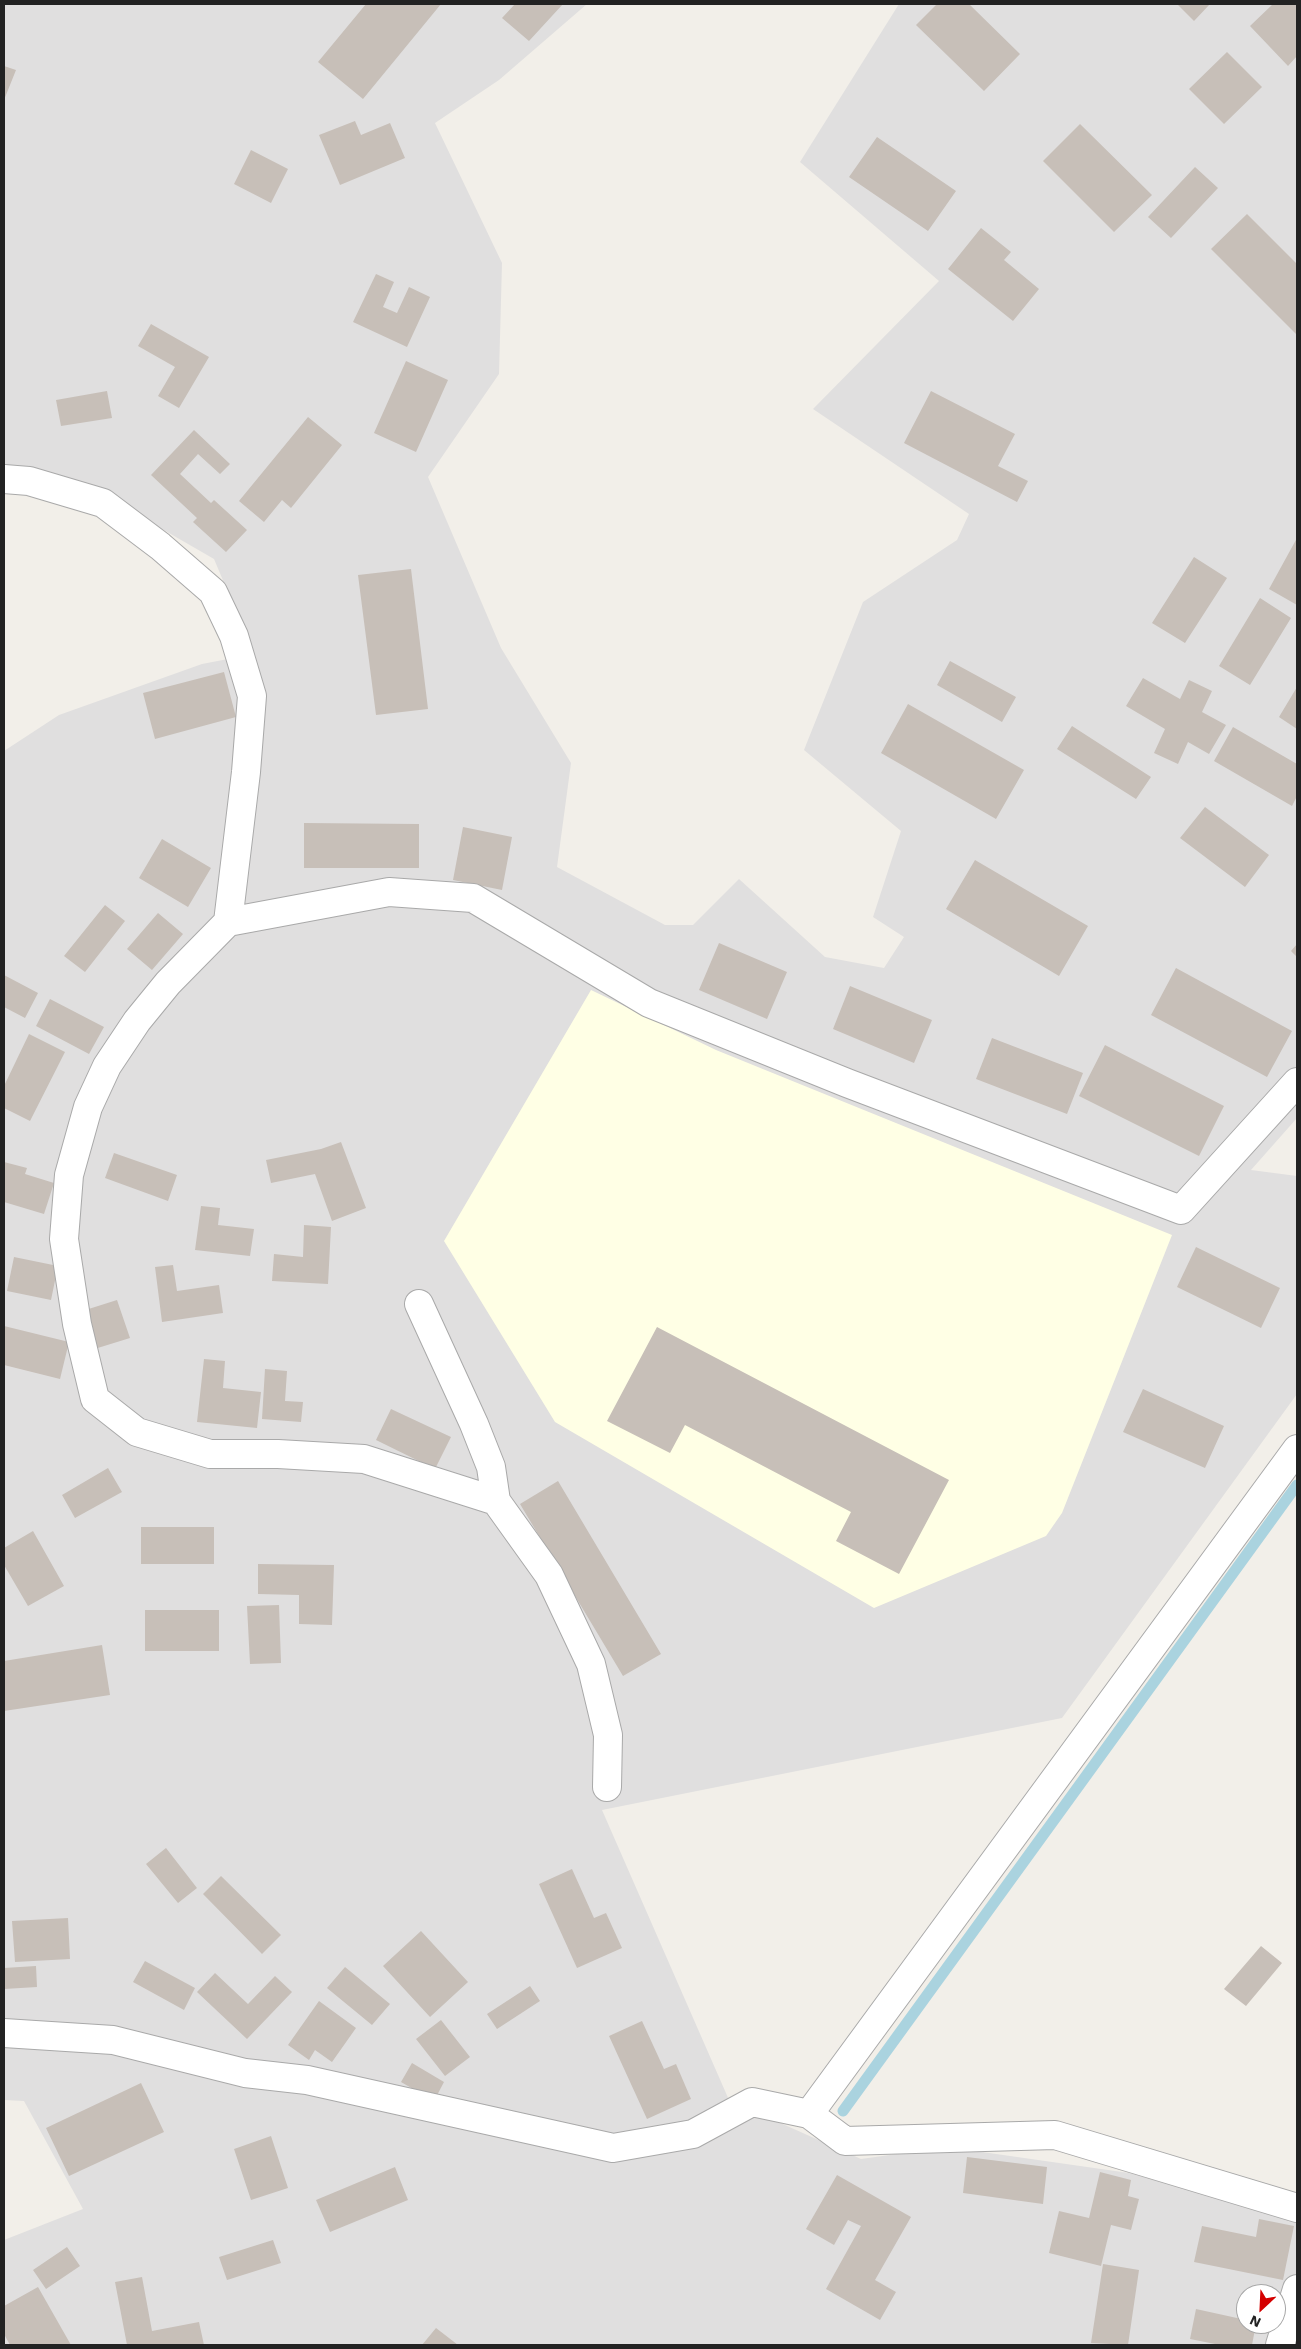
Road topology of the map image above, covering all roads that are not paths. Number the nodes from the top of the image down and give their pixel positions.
1 (4, 479) edge
2 (228, 922) junction
3 (1297, 1082) edge
4 (419, 1304) dead end
5 (1297, 1450) edge
6 (496, 1501) junction
7 (607, 1787) dead end
8 (4, 2033) edge
9 (809, 2114) junction
10 (1297, 2208) edge
11 (1297, 2289) edge
12 (1280, 2345) edge

1 - 2 street
2 - 3 street
2 - 6 street
4 - 6 street
5 - 9 street
6 - 7 street
8 - 9 street
9 - 10 street
11 - 12 street

